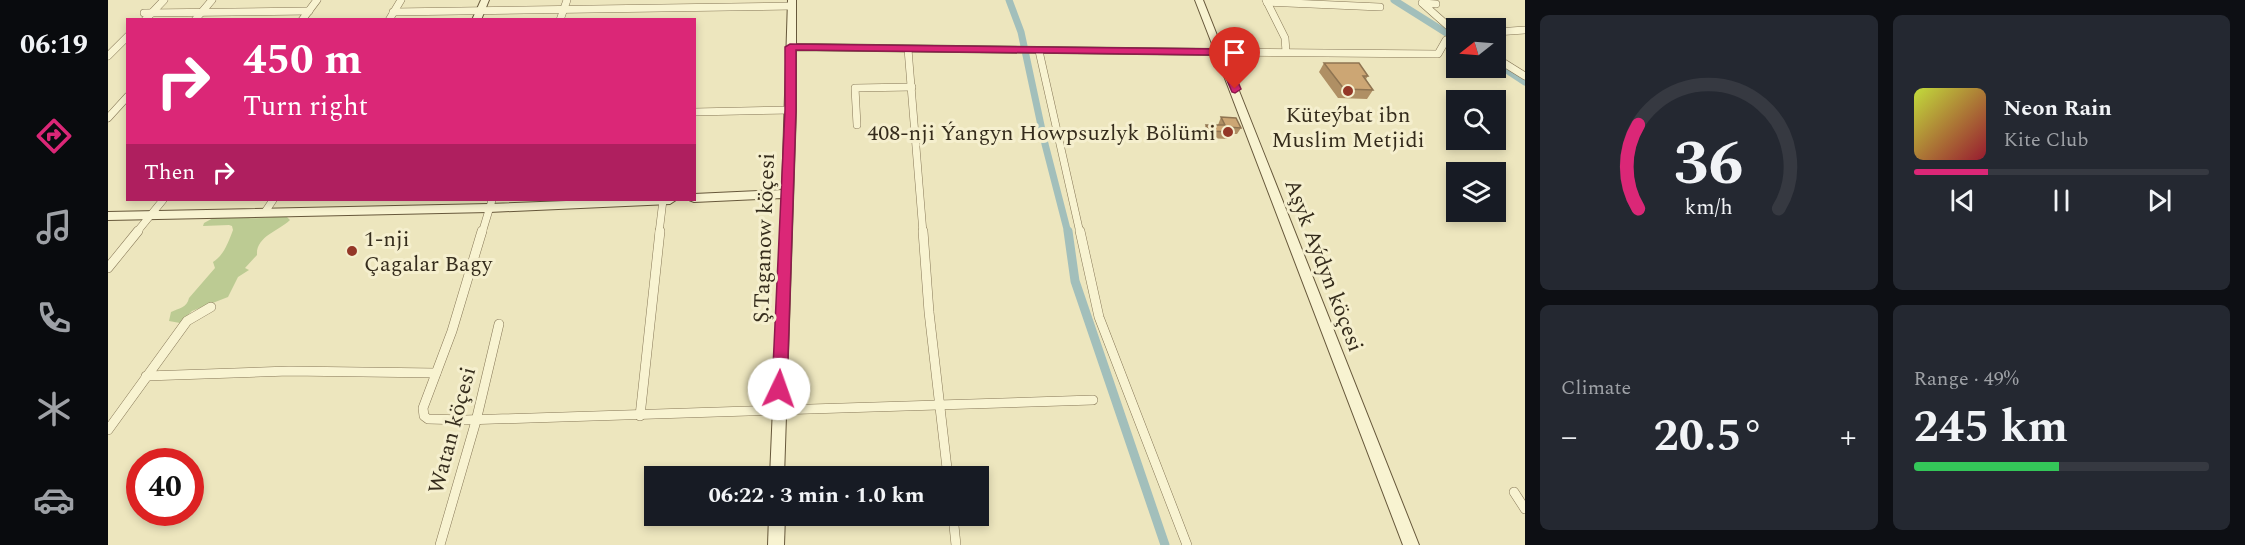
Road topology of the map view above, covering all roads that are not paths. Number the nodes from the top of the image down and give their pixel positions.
1 (164, 0) edge
2 (212, 0) edge
3 (317, 0) edge
4 (401, 0) edge
5 (485, 0) edge
6 (567, 0) edge
7 (1199, 0) edge
8 (1266, 1) edge
9 (792, 3) edge
10 (1436, 4) dead end
11 (1380, 7) dead end
12 (564, 10) junction
13 (309, 11) junction
14 (202, 12) junction
15 (393, 12) junction
16 (147, 15) edge
17 (478, 16) edge
18 (197, 18) edge
19 (304, 18) edge
20 (390, 18) edge
21 (561, 18) edge
22 (1446, 23) edge
23 (1525, 30) edge
24 (1506, 33) edge
25 (1506, 35) edge
26 (1525, 36) edge
27 (126, 38) edge
28 (1446, 40) edge
29 (790, 47) junction
30 (908, 48) junction
31 (1038, 51) junction
32 (1220, 52) junction
33 (1286, 52) junction
34 (108, 56) edge
35 (1506, 64) edge
36 (1525, 76) edge
37 (912, 87) junction
38 (126, 98) edge
39 (112, 110) edge
40 (791, 110) junction
41 (696, 112) edge
42 (108, 118) edge
43 (857, 125) dead end
44 (788, 194) junction
45 (696, 198) edge
46 (162, 201) edge
47 (272, 201) edge
48 (384, 201) edge
49 (630, 201) edge
50 (663, 201) edge
51 (596, 202) edge
52 (491, 204) edge
53 (379, 211) junction
54 (265, 212) junction
55 (151, 215) junction
56 (108, 216) edge
57 (108, 267) edge
58 (211, 307) dead end
59 (499, 324) dead end
60 (436, 373) junction
61 (146, 376) junction
62 (1093, 400) dead end
63 (940, 405) junction
64 (778, 413) junction
65 (640, 416) junction
66 (112, 418) edge
67 (476, 421) junction
68 (108, 430) edge
69 (777, 466) edge
70 (947, 466) edge
71 (1514, 492) dead end
72 (1525, 509) edge
73 (777, 526) edge
74 (954, 526) edge
75 (440, 545) edge
76 (776, 545) edge
77 (956, 545) edge
78 (1187, 545) edge
79 (1411, 545) edge

1 - 16 street
2 - 14 street
3 - 13 street
4 - 15 street
5 - 17 street
6 - 12 street
7 - 32 street, Aşyk Aýdyn köçesi
8 - 11 street
8 - 33 street
9 - 12 street
9 - 29 street, Ş.Taganow köçesi
10 - 22 street
12 - 17 street
12 - 21 street
13 - 14 street
13 - 19 street
14 - 16 street
14 - 18 street
15 - 17 street
15 - 20 street
23 - 24 street
25 - 26 street
27 - 34 street
28 - 33 street
29 - 30 street
29 - 40 street, Ş.Taganow köçesi
30 - 31 street
30 - 37 street
31 - 32 street
31 - 78 street
32 - 33 street
32 - 79 street, Aşyk Aýdyn köçesi
35 - 36 street
37 - 43 street
37 - 63 street
38 - 39 street
39 - 42 street
40 - 41 street
40 - 44 street, Ş.Taganow köçesi
44 - 45 street
44 - 64 street, Ş.Taganow köçesi
46 - 55 street
47 - 54 street
48 - 53 street
49 - 51 street
50 - 65 street
51 - 52 street
52 - 53 street
52 - 60 street
53 - 54 street
54 - 55 street
55 - 56 street
55 - 57 street
58 - 61 street
59 - 67 street, Watan köçesi
60 - 61 street
60 - 67 street
61 - 66 street
62 - 63 street
63 - 64 street
63 - 70 street
64 - 65 street
64 - 69 street, Ş.Taganow köçesi
65 - 67 street
66 - 68 street
67 - 75 street, Watan köçesi
71 - 72 street
73 - 76 street
74 - 77 street

